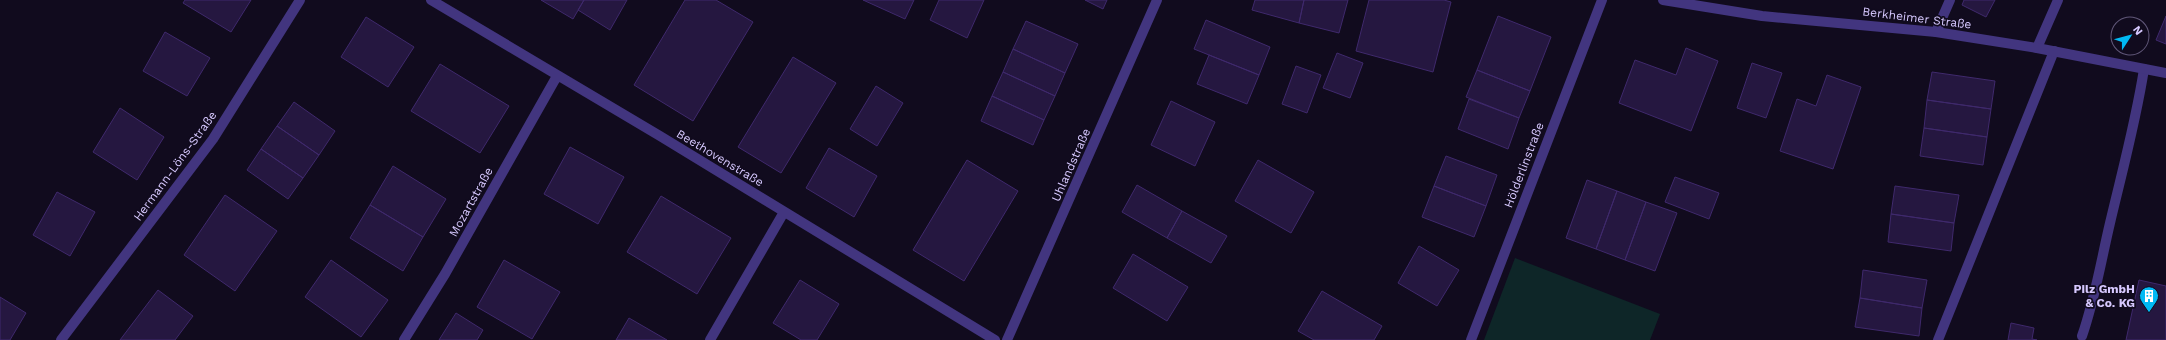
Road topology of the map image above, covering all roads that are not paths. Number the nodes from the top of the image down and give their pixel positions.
1 (300, 0) edge
2 (431, 0) edge
3 (1157, 0) edge
4 (1602, 0) edge
5 (1663, 0) edge
6 (1950, 0) edge
7 (2058, 0) edge
8 (1936, 32) junction
9 (2036, 48) junction
10 (2054, 51) junction
11 (2144, 69) junction
12 (2166, 73) edge
13 (558, 76) junction
14 (784, 212) junction
15 (2082, 336) dead end
16 (61, 340) edge
17 (404, 340) edge
18 (710, 340) edge
19 (995, 340) edge
20 (1007, 340) edge
21 (1471, 340) edge
22 (1938, 340) edge

1 - 16 street, Hermann-Löns-Straße
2 - 13 street, Beethovenstraße
3 - 20 street, Uhlandstraße
4 - 21 street, Hölderlinstraße
5 - 8 street, Berkheimer Straße
6 - 8 street
7 - 9 street
8 - 9 street, Berkheimer Straße
9 - 10 street, Berkheimer Straße
10 - 11 street, Berkheimer Straße
10 - 22 street
11 - 12 street, Berkheimer Straße
11 - 15 street
13 - 14 street, Beethovenstraße
13 - 17 street, Mozartstraße
14 - 18 street
14 - 19 street, Beethovenstraße

